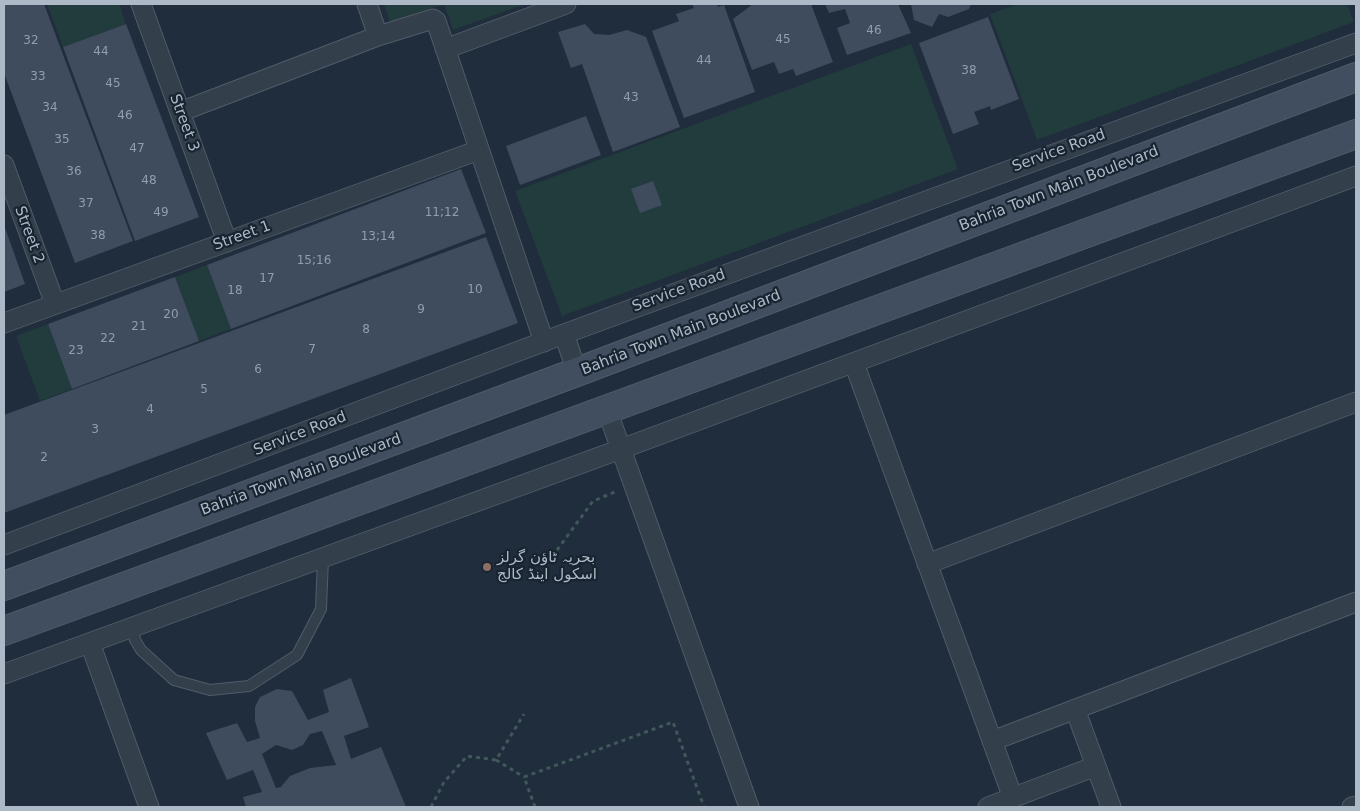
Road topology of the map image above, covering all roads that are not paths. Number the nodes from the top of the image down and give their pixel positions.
1 (140, 4) edge
2 (367, 4) edge
3 (566, 4) edge
4 (539, 8) edge
5 (378, 36) junction
6 (1356, 43) edge
7 (445, 49) junction
8 (1356, 77) edge
9 (180, 112) junction
10 (1356, 134) edge
11 (480, 150) junction
12 (4, 166) edge
13 (1356, 176) edge
14 (227, 242) junction
15 (55, 304) junction
16 (4, 323) edge
17 (564, 334) junction
18 (544, 342) junction
19 (854, 363) junction
20 (577, 372) junction
21 (1356, 402) edge
22 (607, 410) junction
23 (621, 449) junction
24 (4, 545) edge
25 (323, 558) junction
26 (927, 564) junction
27 (4, 586) edge
28 (1356, 602) edge
29 (132, 627) junction
30 (4, 631) edge
31 (90, 643) junction
32 (4, 674) edge
33 (1075, 709) junction
34 (992, 741) junction
35 (1096, 766) junction
36 (1013, 798) junction
37 (1356, 806) edge
38 (149, 807) edge
39 (750, 807) edge
40 (988, 807) edge
41 (1111, 807) edge
42 (1352, 807) edge

1 - 9 street, Street 3
2 - 5 street
3 - 4 street
4 - 7 street
5 - 7 street
5 - 9 street
6 - 17 street, Service Road
7 - 11 street
8 - 20 main road, Bahria Town Main Boulevard
9 - 14 street, Street 3
10 - 22 main road
11 - 14 street, Street 1
11 - 18 street
12 - 15 street, Street 2
13 - 19 street
14 - 15 street, Street 1
15 - 16 street, Street 1
17 - 18 street, Service Road
17 - 20 street
18 - 24 street, Service Road
19 - 23 street
19 - 26 street
20 - 27 main road, Bahria Town Main Boulevard
21 - 26 street
22 - 23 street
22 - 30 main road
23 - 25 street
23 - 39 street
25 - 29 street
25 - 29 lane
26 - 34 street
28 - 33 street
29 - 31 street
31 - 32 street
31 - 38 street
33 - 34 street
33 - 35 street
34 - 36 street
35 - 36 street
35 - 41 street
36 - 40 street
37 - 42 street

